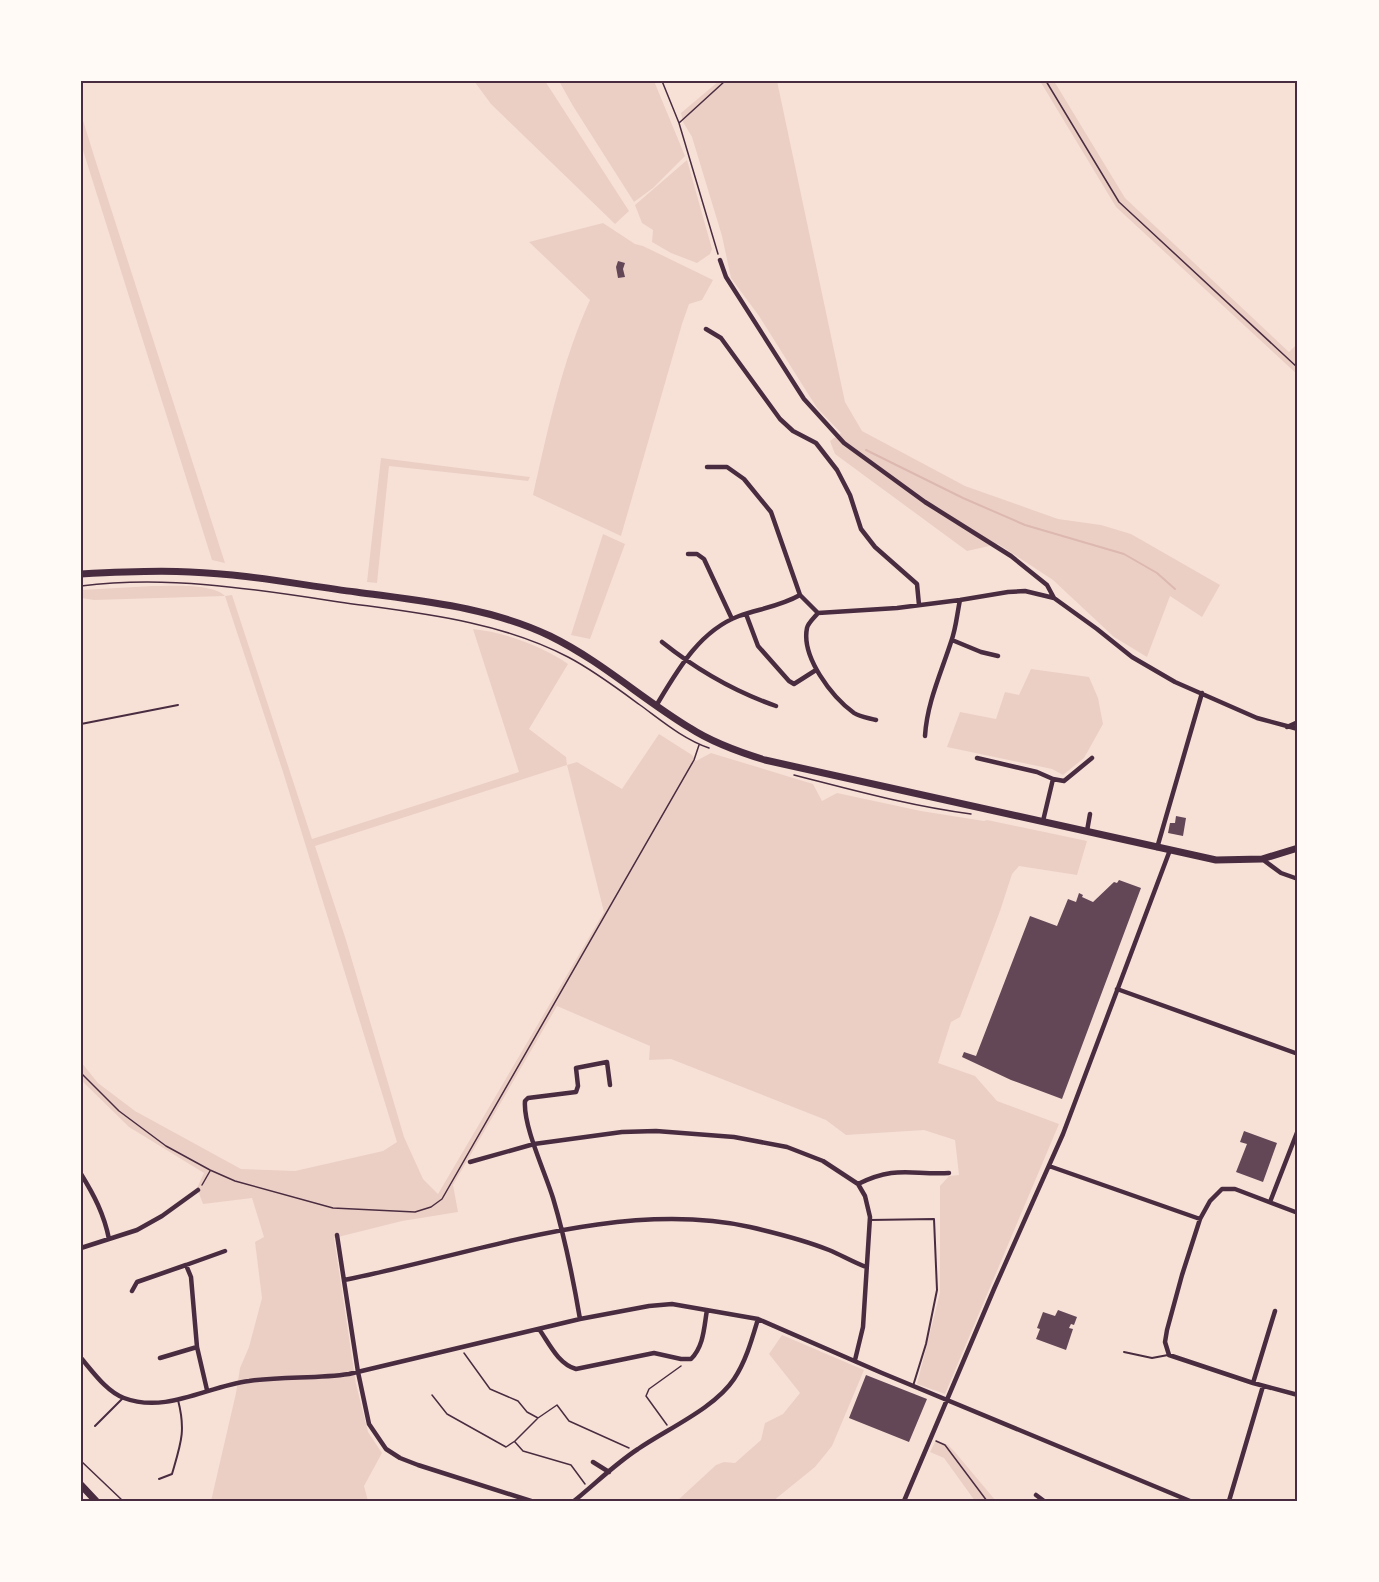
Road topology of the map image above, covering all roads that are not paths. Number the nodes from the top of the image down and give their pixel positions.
1 (720, 260) road end
2 (706, 329) dead end
3 (707, 467) dead end
4 (688, 554) dead end
5 (81, 574) edge
6 (800, 595) junction
7 (1054, 598) junction
8 (960, 600) junction
9 (919, 605) junction
10 (818, 613) junction
11 (746, 614) junction
12 (732, 619) junction
13 (952, 640) junction
14 (662, 642) dead end
15 (998, 656) dead end
16 (685, 661) junction
17 (816, 670) junction
18 (1202, 693) junction
19 (178, 705) dead end
20 (656, 706) junction
21 (776, 706) dead end
22 (876, 720) dead end
23 (1298, 722) edge
24 (81, 724) edge
25 (1287, 727) junction
26 (1298, 729) edge
27 (925, 736) dead end
28 (977, 758) dead end
29 (1092, 758) dead end
30 (1053, 779) junction
31 (1090, 814) dead end
32 (1043, 821) junction
33 (1087, 831) junction
34 (1157, 848) junction
35 (1298, 848) edge
36 (1170, 850) junction
37 (1262, 859) junction
38 (1298, 879) edge
39 (1117, 989) junction
40 (1298, 1054) edge
41 (610, 1084) dead end
42 (1298, 1130) edge
43 (534, 1144) junction
44 (470, 1162) dead end
45 (1049, 1166) junction
46 (949, 1173) dead end
47 (81, 1174) edge
48 (858, 1184) junction
49 (198, 1190) road end
50 (1270, 1202) junction
51 (1298, 1213) edge
52 (1200, 1219) junction
53 (869, 1220) junction
54 (562, 1230) junction
55 (337, 1235) dead end
56 (109, 1239) junction
57 (81, 1248) edge
58 (225, 1251) dead end
59 (186, 1265) junction
60 (866, 1267) junction
61 (344, 1280) junction
62 (132, 1291) dead end
63 (707, 1310) junction
64 (1275, 1311) dead end
65 (580, 1319) junction
66 (759, 1319) junction
67 (539, 1329) junction
68 (197, 1347) junction
69 (1124, 1352) dead end
70 (1168, 1355) junction
71 (81, 1358) edge
72 (160, 1358) dead end
73 (855, 1360) junction
74 (358, 1372) junction
75 (1253, 1383) junction
76 (913, 1386) junction
77 (1263, 1386) junction
78 (207, 1390) junction
79 (1298, 1395) edge
80 (123, 1398) junction
81 (177, 1400) junction
82 (947, 1401) junction
83 (95, 1426) dead end
84 (593, 1462) dead end
85 (609, 1472) junction
86 (159, 1479) dead end
87 (81, 1485) edge
88 (1035, 1495) dead end
89 (96, 1501) edge
90 (531, 1501) edge
91 (573, 1501) edge
92 (904, 1501) edge
93 (1044, 1501) edge
94 (1190, 1501) edge
95 (1230, 1501) edge

1 - 7 street
2 - 9 street
3 - 6 street
4 - 12 street
5 - 20 main road
6 - 10 street
6 - 11 street
7 - 8 street
7 - 18 street
8 - 9 street
8 - 13 street
9 - 10 street
10 - 17 street
11 - 12 street
11 - 17 street
12 - 16 street
13 - 15 street
13 - 27 street
14 - 16 street
16 - 20 street
16 - 21 street
17 - 22 street
18 - 25 street
18 - 34 street
19 - 24 lane
20 - 32 main road
23 - 25 street
25 - 26 street
28 - 30 street
29 - 30 street
30 - 32 street
31 - 33 street
32 - 33 main road
33 - 34 main road
34 - 36 main road
35 - 37 main road
36 - 37 main road
36 - 39 street
37 - 38 street
39 - 40 street
39 - 45 street
41 - 43 street
42 - 50 street
43 - 44 street
43 - 48 street
43 - 54 street
45 - 52 street
45 - 82 street
46 - 48 street
47 - 56 street
48 - 53 street
49 - 56 street
50 - 51 street
50 - 52 street
52 - 70 street
53 - 60 street
53 - 76 lane
54 - 60 street
54 - 61 street
54 - 65 street
55 - 61 street
56 - 57 street
58 - 59 street
59 - 62 street
59 - 68 street
60 - 73 street
61 - 74 street
63 - 65 street
63 - 66 street
63 - 67 street
64 - 75 street
65 - 67 street
66 - 73 street
66 - 85 street
67 - 74 street
68 - 72 street
68 - 78 street
69 - 70 lane
70 - 75 street
71 - 80 street
73 - 76 street
74 - 78 street
74 - 90 street
75 - 77 street
76 - 82 street
77 - 79 street
77 - 95 street
78 - 81 street
80 - 81 street
80 - 83 lane
81 - 86 lane
82 - 92 street
82 - 94 street
84 - 85 street
85 - 91 street
87 - 89 main road
88 - 93 street

